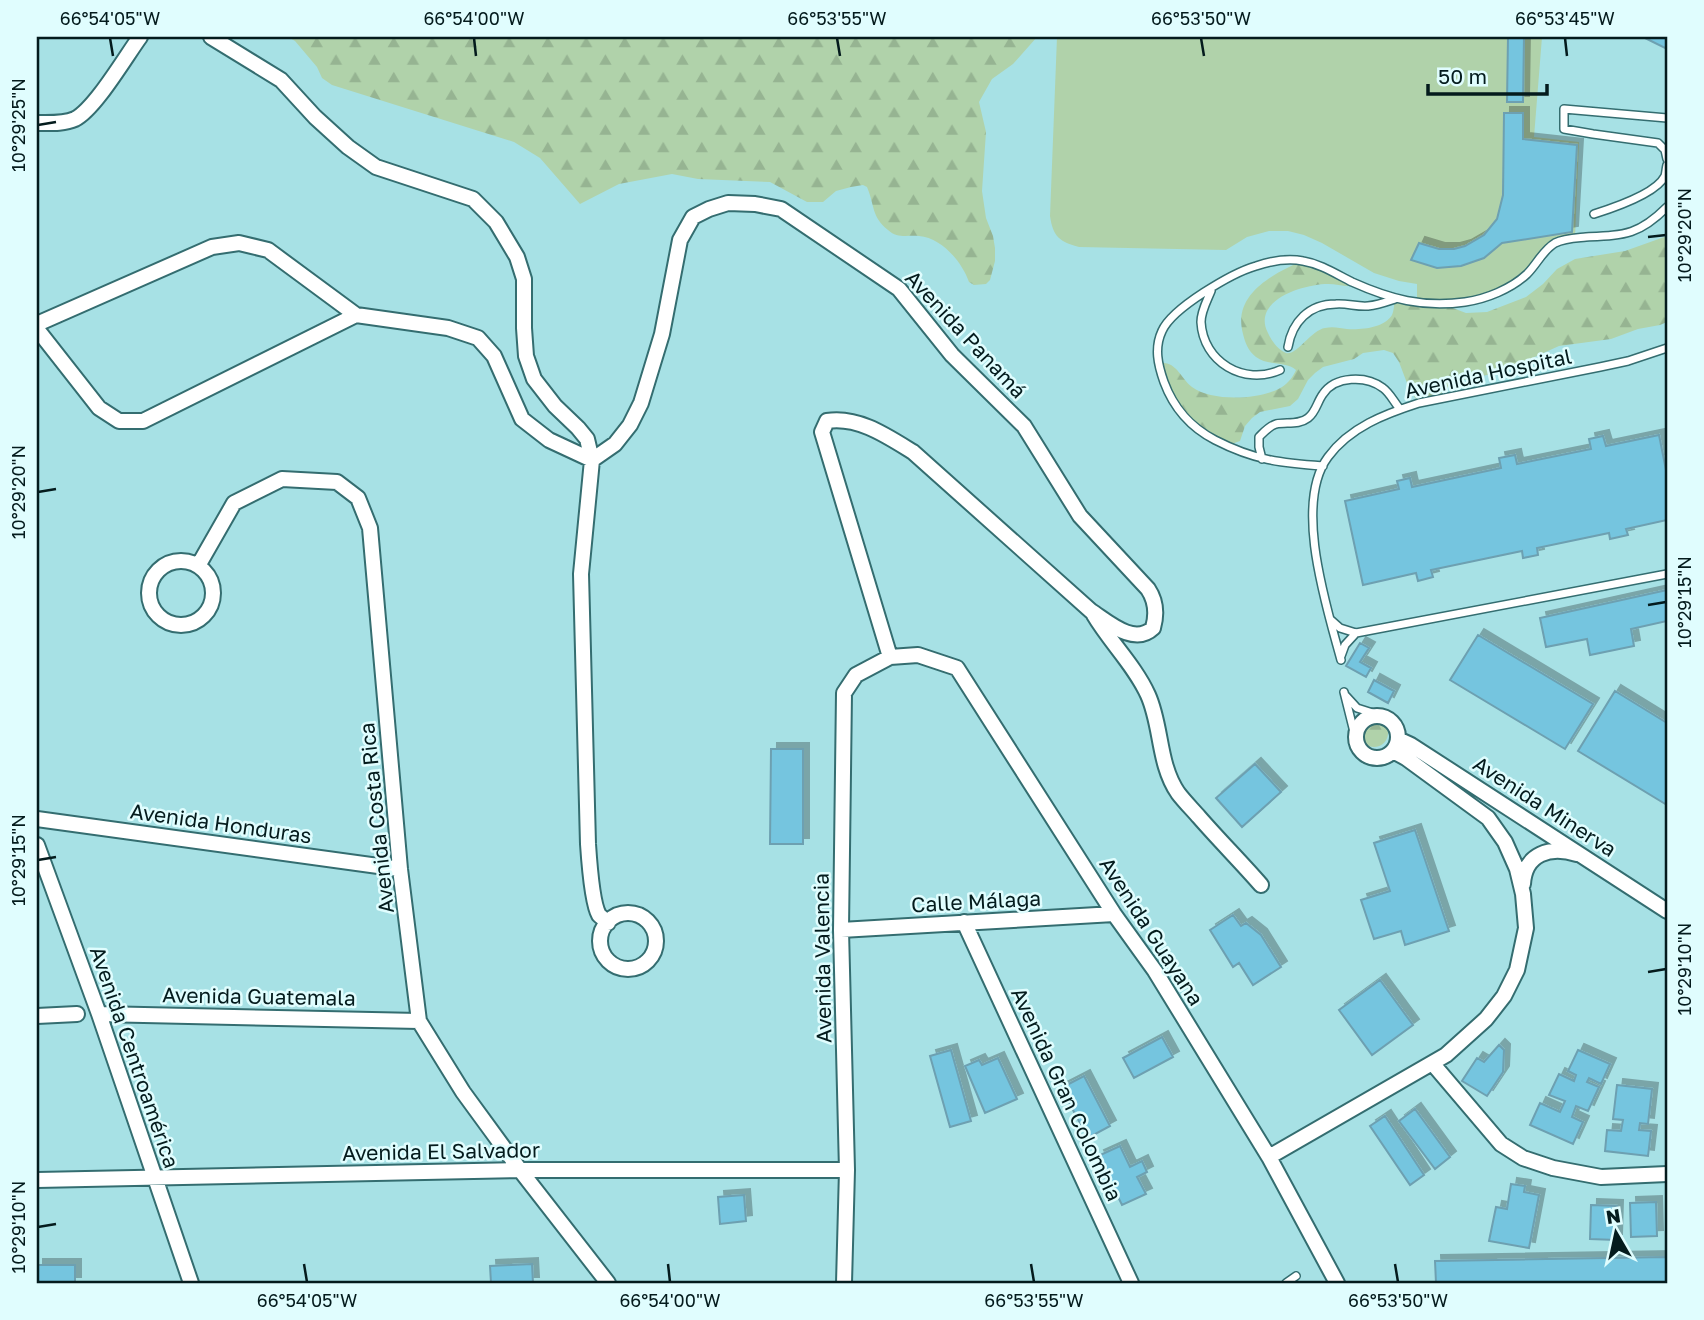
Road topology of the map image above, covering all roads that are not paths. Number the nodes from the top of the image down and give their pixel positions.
1 (140, 37) edge
2 (211, 37) edge
3 (1667, 118) edge
4 (37, 123) edge
5 (1667, 159) edge
6 (1667, 165) edge
7 (1667, 207) edge
8 (1594, 214) dead end
9 (1211, 289) junction
10 (1395, 299) junction
11 (356, 315) junction
12 (37, 326) edge
13 (1288, 347) dead end
14 (1667, 348) edge
15 (1280, 370) dead end
16 (1400, 409) junction
17 (1262, 459) junction
18 (592, 460) junction
19 (1323, 466) junction
20 (198, 566) junction
21 (1667, 573) edge
22 (1091, 611) junction
23 (1329, 618) junction
24 (1356, 633) junction
25 (890, 657) junction
26 (1379, 715) junction
27 (1356, 740) junction
28 (1396, 745) junction
29 (37, 818) edge
30 (37, 845) edge
31 (1581, 855) junction
32 (401, 869) junction
33 (1261, 885) dead end
34 (1523, 894) junction
35 (1667, 911) edge
36 (1114, 914) junction
37 (607, 922) dead end
38 (964, 922) junction
39 (841, 930) junction
40 (77, 1014) dead end
41 (99, 1014) junction
42 (37, 1016) edge
43 (419, 1021) junction
44 (1433, 1064) junction
45 (1269, 1157) junction
46 (520, 1170) junction
47 (847, 1170) junction
48 (1667, 1174) edge
49 (154, 1177) junction
50 (37, 1180) edge
51 (1296, 1276) dead end
52 (191, 1283) edge
53 (608, 1283) edge
54 (845, 1283) edge
55 (1131, 1283) edge
56 (1286, 1283) edge
57 (1337, 1283) edge

1 - 4 street
2 - 18 street
3 - 5 lane
6 - 8 lane
7 - 10 lane
9 - 10 lane
9 - 15 lane
9 - 17 lane
10 - 13 lane
11 - 12 street
11 - 12 street
11 - 18 street
14 - 16 lane, Avenida Hospital
16 - 17 lane
16 - 19 lane, Avenida Hospital
17 - 19 lane
18 - 22 street, Avenida Panamá
18 - 37 street
19 - 23 lane, Avenida Hospital
20 - 20 street
20 - 32 street, Avenida Costa Rica
21 - 24 lane
22 - 25 street, Avenida Panamá
22 - 33 street
23 - 24 lane
23 - 24 lane, Avenida Hospital
25 - 36 street, Avenida Guayana
25 - 39 street, Avenida Valencia
26 - 27 street
26 - 27 lane
26 - 28 street
27 - 28 street
28 - 31 street, Avenida Minerva
28 - 34 street
29 - 32 street, Avenida Honduras
30 - 41 street, Avenida Centroamérica
31 - 34 street
31 - 35 street, Avenida Minerva
32 - 43 street, Avenida Costa Rica
34 - 44 street
36 - 38 street, Calle Málaga
36 - 45 street, Avenida Guayana
38 - 39 street, Calle Málaga
38 - 55 street, Avenida Gran Colombia
39 - 47 street, Avenida Valencia
40 - 42 street
41 - 43 street, Avenida Guatemala
41 - 49 street, Avenida Centroamérica
43 - 46 street, Avenida Costa Rica
44 - 45 street
44 - 48 street
45 - 57 street, Avenida Guayana
46 - 47 street, Avenida El Salvador
46 - 49 street, Avenida El Salvador
46 - 53 street, Avenida Costa Rica
47 - 54 street, Avenida Valencia
49 - 50 street, Avenida El Salvador
49 - 52 street, Avenida Centroamérica
51 - 56 lane

